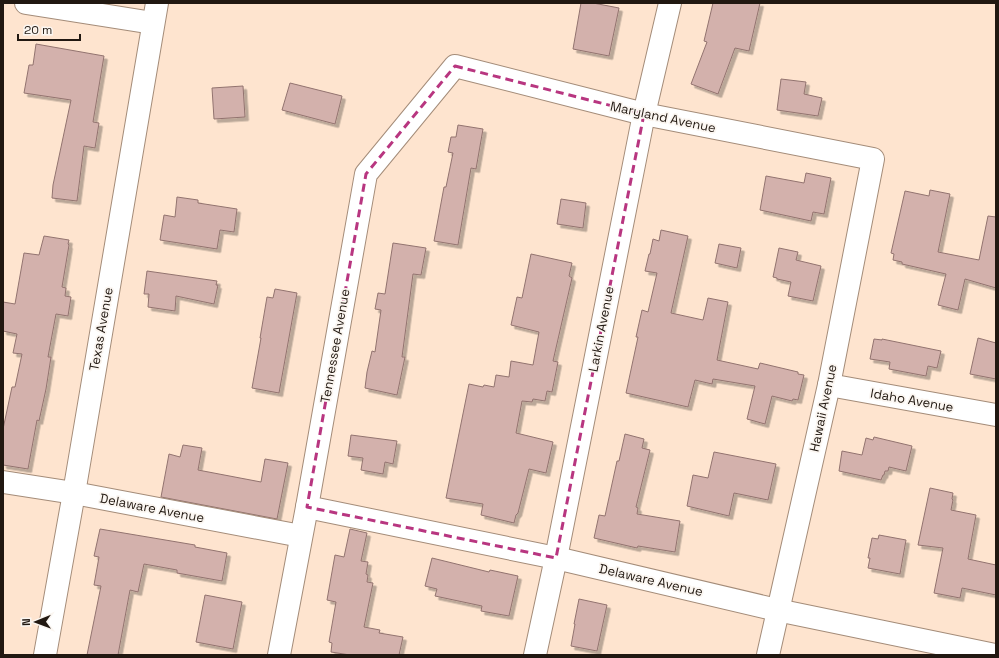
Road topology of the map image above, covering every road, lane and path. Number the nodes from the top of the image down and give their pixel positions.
1 (26, 3) edge
2 (670, 3) edge
3 (155, 13) edge
4 (455, 66) joint
5 (644, 114) junction
6 (872, 159) joint
7 (829, 385) junction
8 (996, 415) edge
9 (3, 482) edge
10 (74, 493) junction
11 (307, 506) junction
12 (301, 536) junction
13 (556, 558) junction
14 (777, 610) junction
15 (45, 655) edge
16 (279, 655) edge
17 (535, 655) edge
18 (768, 655) edge
19 (995, 655) edge

1 - 3 street
2 - 5 street, Larkin Avenue
3 - 10 street, Texas Avenue
4 - 5 street, Maryland Avenue
4 - 11 street, Tennessee Avenue
5 - 6 street, Maryland Avenue
5 - 13 street, Larkin Avenue
6 - 7 street, Hawaii Avenue
7 - 8 street, Idaho Avenue
7 - 14 street, Hawaii Avenue
9 - 10 street, Delaware Avenue
10 - 12 street, Delaware Avenue
10 - 15 street, Texas Avenue
11 - 12 street, Tennessee Avenue
11 - 13 street, Delaware Avenue
12 - 16 street, Tennessee Avenue
13 - 14 street, Delaware Avenue
13 - 17 street, Larkin Avenue
14 - 18 street, Hawaii Avenue
14 - 19 street, Delaware Avenue

